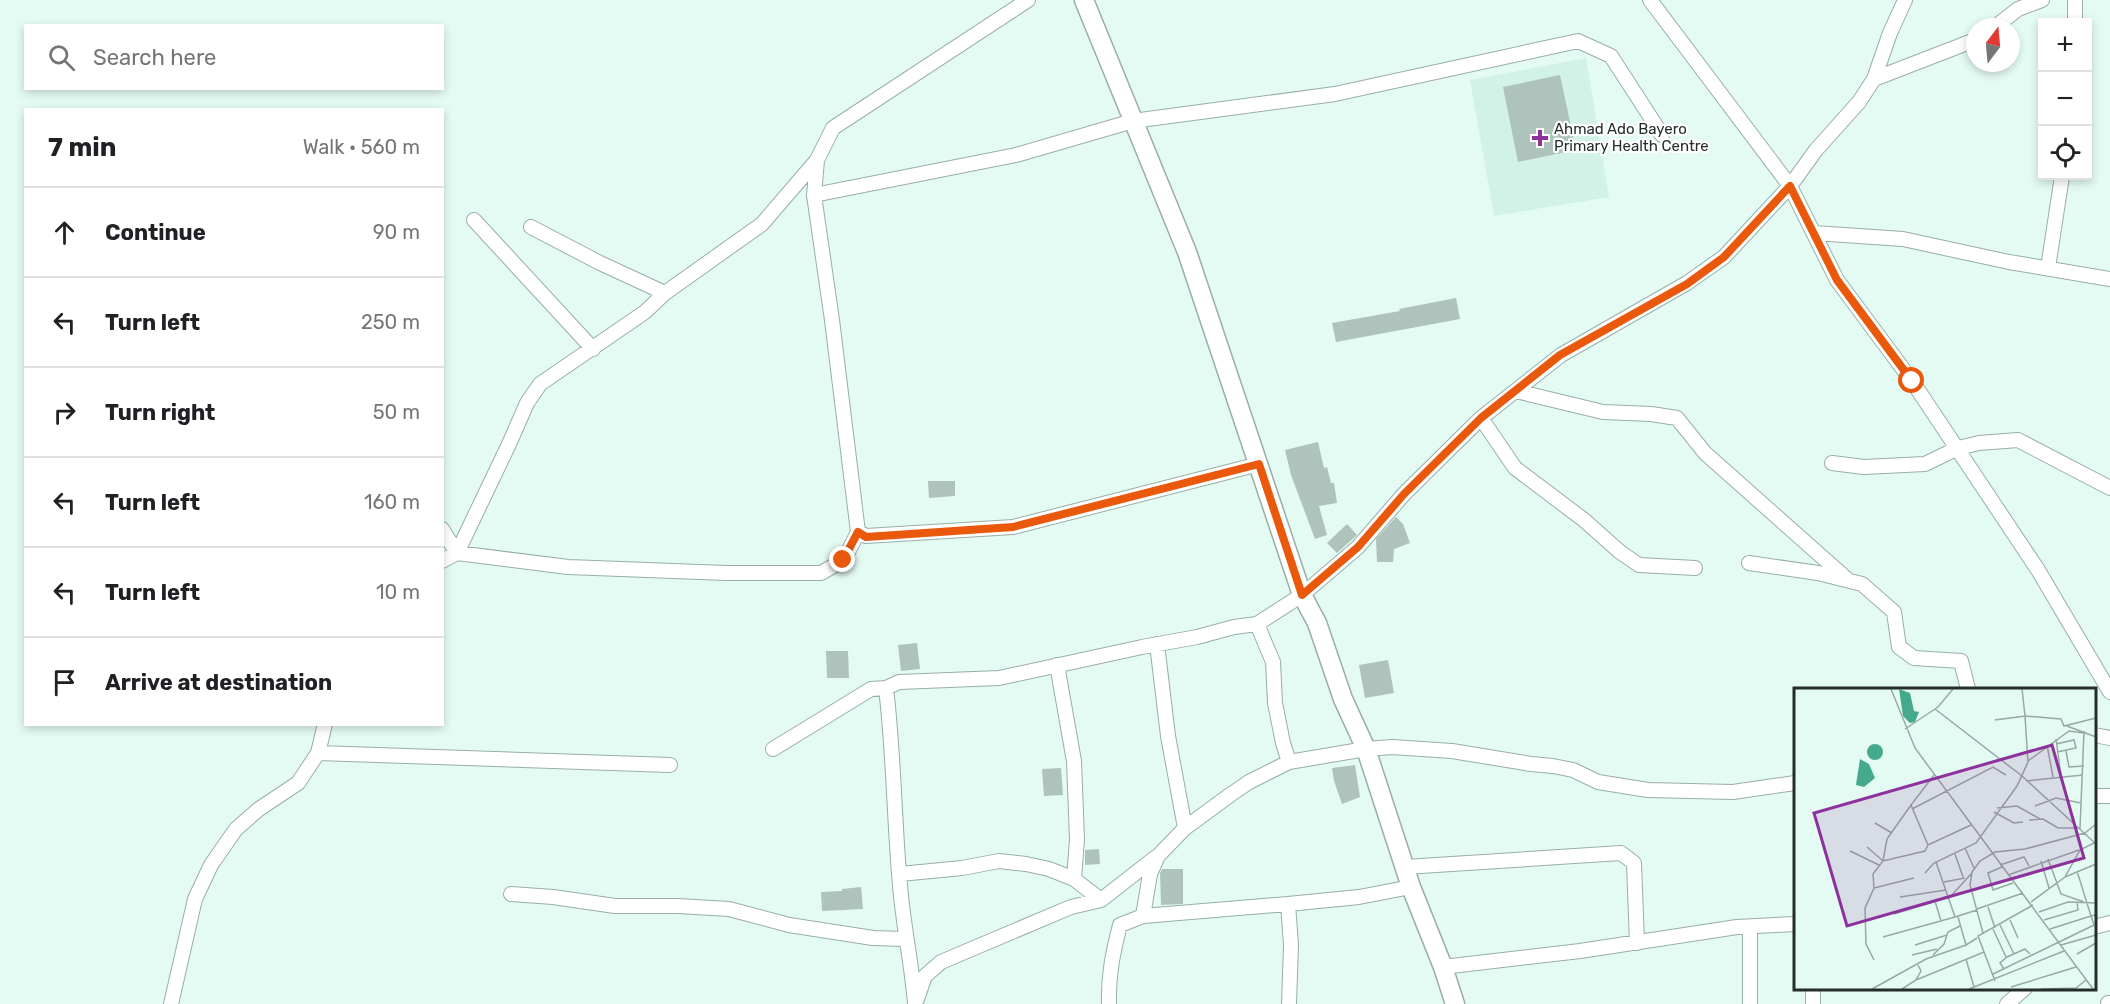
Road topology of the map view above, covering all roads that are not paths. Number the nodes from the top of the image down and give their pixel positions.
1 (1028, 0) edge
2 (1084, 0) edge
3 (1650, 0) edge
4 (1905, 0) edge
5 (2042, 0) edge
6 (2075, 0) edge
7 (2006, 18) edge
8 (2075, 18) edge
9 (1966, 43) edge
10 (1874, 79) junction
11 (1133, 121) junction
12 (1662, 135) dead end
13 (817, 160) junction
14 (2061, 180) edge
15 (1790, 186) junction
16 (814, 195) junction
17 (474, 220) dead end
18 (531, 227) dead end
19 (1814, 233) junction
20 (2048, 268) junction
21 (2110, 279) edge
22 (665, 293) junction
23 (593, 350) junction
24 (1516, 391) junction
25 (1481, 418) junction
26 (1958, 448) junction
27 (1832, 463) dead end
28 (1259, 464) junction
29 (2110, 488) edge
30 (444, 532) edge
31 (858, 532) junction
32 (457, 553) junction
33 (444, 560) edge
34 (1749, 563) dead end
35 (1695, 568) dead end
36 (1848, 580) junction
37 (1302, 595) junction
38 (1257, 624) junction
39 (1157, 644) junction
40 (1057, 664) junction
41 (886, 688) junction
42 (1968, 688) edge
43 (2110, 692) edge
44 (325, 726) edge
45 (2095, 735) edge
46 (2110, 738) edge
47 (773, 749) dead end
48 (1366, 749) junction
49 (318, 753) junction
50 (1289, 762) junction
51 (670, 765) dead end
52 (1794, 783) edge
53 (1185, 828) junction
54 (1158, 856) junction
55 (1405, 867) junction
56 (900, 874) junction
57 (1074, 879) junction
58 (1411, 887) junction
59 (511, 894) dead end
60 (1101, 900) junction
61 (1288, 904) junction
62 (1143, 916) junction
63 (2110, 923) edge
64 (1794, 924) edge
65 (1750, 927) junction
66 (2095, 927) edge
67 (905, 939) junction
68 (1637, 943) junction
69 (1443, 967) junction
70 (2023, 989) edge
71 (171, 1004) edge
72 (915, 1004) edge
73 (1109, 1004) edge
74 (1289, 1004) edge
75 (1455, 1004) edge
76 (1750, 1004) edge
77 (2007, 1004) edge

1 - 13 street
2 - 11 street
3 - 15 street
4 - 10 street
5 - 7 street
6 - 8 street
9 - 10 street
10 - 15 street
11 - 12 street
11 - 16 street
11 - 28 street
13 - 16 street
13 - 22 street
14 - 20 street
15 - 19 street
15 - 24 street
16 - 31 street
17 - 23 street
18 - 22 street
19 - 20 street
19 - 26 street
20 - 21 street
22 - 23 street
23 - 32 street
24 - 25 street
24 - 36 street
25 - 35 street
25 - 37 street
26 - 27 street
26 - 29 street
26 - 43 street
28 - 31 street
28 - 37 street
30 - 32 street
31 - 32 street
32 - 33 street
34 - 36 street
36 - 42 street
37 - 38 street
37 - 48 street
38 - 39 street
38 - 50 street
39 - 40 street
39 - 53 street
40 - 41 street
40 - 57 street
41 - 47 street
41 - 56 street
44 - 49 street
45 - 46 street
48 - 50 street
48 - 52 street
48 - 55 street
49 - 51 street
49 - 71 street
50 - 53 street
53 - 54 street
54 - 60 street
54 - 62 street
55 - 58 street
55 - 68 street
56 - 57 street
56 - 67 street
57 - 60 street
58 - 61 street
58 - 69 street
59 - 67 street
60 - 72 street
61 - 62 street
61 - 74 street
62 - 73 street
63 - 66 street
64 - 65 street
65 - 68 street
65 - 76 street
67 - 72 street
68 - 69 street
69 - 75 street
70 - 77 street

